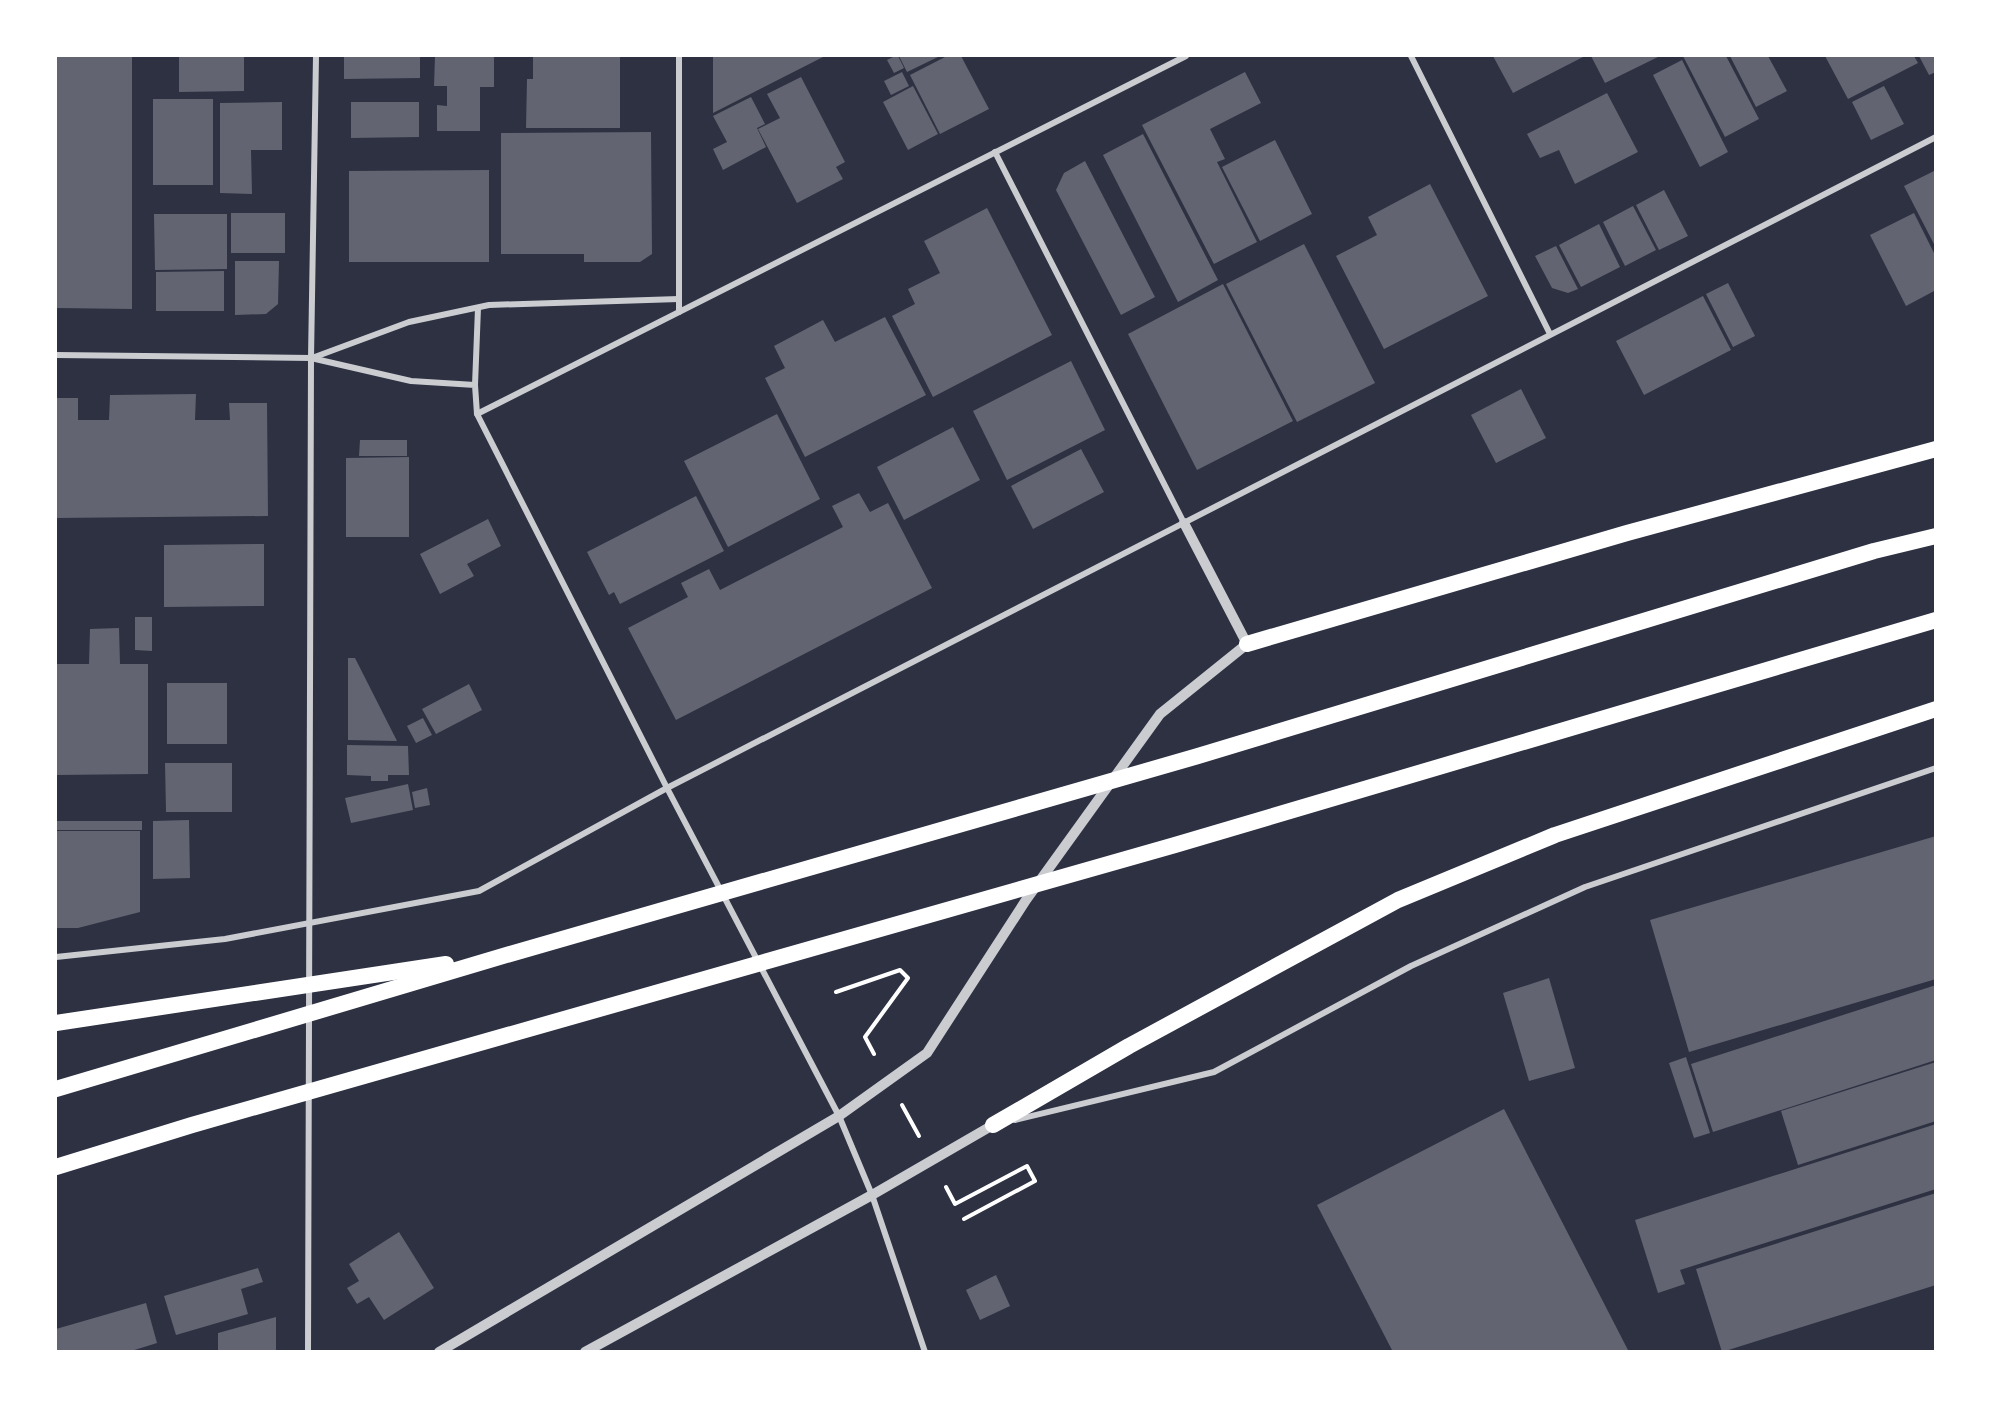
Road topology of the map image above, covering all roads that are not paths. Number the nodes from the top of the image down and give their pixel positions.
1 (316, 56) edge
2 (679, 56) edge
3 (1186, 56) edge
4 (1411, 56) edge
5 (1935, 137) edge
6 (995, 152) junction
7 (679, 299) junction
8 (478, 308) junction
9 (679, 312) junction
10 (1550, 334) junction
11 (56, 355) edge
12 (312, 358) junction
13 (474, 385) junction
14 (477, 414) junction
15 (1935, 449) edge
16 (1184, 523) junction
17 (1935, 536) edge
18 (1935, 620) edge
19 (1247, 644) junction
20 (1935, 709) edge
21 (1935, 768) edge
22 (667, 788) junction
23 (309, 923) junction
24 (510, 954) junction
25 (56, 957) edge
26 (56, 1023) edge
27 (56, 1089) edge
28 (839, 1116) junction
29 (993, 1125) junction
30 (56, 1167) edge
31 (872, 1195) junction
32 (308, 1352) edge
33 (439, 1352) edge
34 (585, 1352) edge
35 (925, 1352) edge

1 - 12 street
2 - 7 street
3 - 6 street
4 - 10 street
5 - 10 street
6 - 9 street
6 - 16 street
7 - 8 street
7 - 9 street
8 - 12 street
8 - 13 street
9 - 14 street
10 - 16 street
11 - 12 street
12 - 13 street
12 - 23 street
13 - 14 street
14 - 22 street
15 - 19 highway
16 - 19 street
16 - 22 street
17 - 24 highway
18 - 30 highway
19 - 28 street
20 - 29 highway
21 - 29 street
22 - 23 street
22 - 28 street
23 - 25 street
23 - 32 street
24 - 26 highway
24 - 27 highway
28 - 31 street
28 - 33 street
29 - 31 street
31 - 34 street
31 - 35 street

